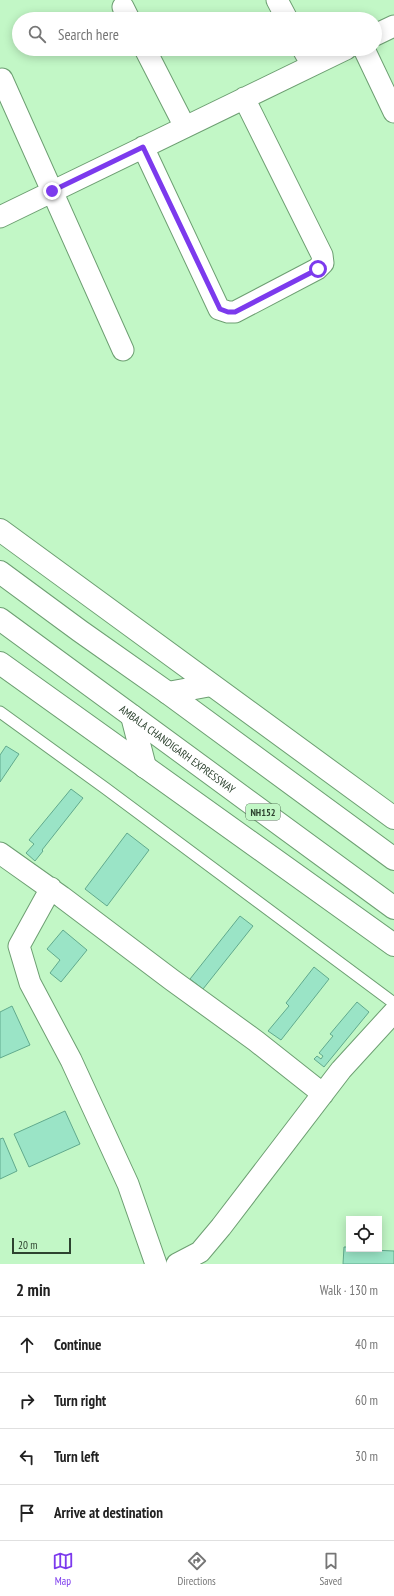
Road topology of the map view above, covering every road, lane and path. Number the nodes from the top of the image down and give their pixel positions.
1 (277, 0) edge
2 (283, 12) edge
3 (394, 26) edge
4 (382, 32) edge
5 (148, 56) edge
6 (367, 56) edge
7 (308, 57) edge
8 (2, 79) dead end
9 (244, 98) junction
10 (394, 112) edge
11 (184, 127) junction
12 (143, 147) junction
13 (52, 191) junction
14 (0, 217) edge
15 (123, 350) dead end
16 (0, 530) edge
17 (0, 572) edge
18 (0, 619) edge
19 (0, 663) edge
20 (211, 686) junction
21 (168, 693) junction
22 (0, 712) edge
23 (132, 716) junction
24 (145, 767) junction
25 (394, 818) edge
26 (0, 853) edge
27 (394, 859) edge
28 (51, 888) junction
29 (394, 908) edge
30 (394, 945) edge
31 (394, 1003) edge
32 (394, 1012) edge
33 (323, 1094) junction
34 (156, 1264) edge
35 (176, 1264) edge

1 - 2 street
3 - 4 street
5 - 11 street
6 - 10 street
7 - 9 street
8 - 13 street
9 - 11 street
9 - 12 street
11 - 12 street
12 - 13 street
13 - 14 street
13 - 15 street
16 - 20 main road
17 - 21 main road
18 - 23 main road, AMBALA CHANDIGARH EXPRESSWAY / NH152
19 - 24 main road
20 - 21 main road
20 - 25 main road
21 - 27 main road
22 - 31 lane
23 - 24 main road
23 - 29 main road, AMBALA CHANDIGARH EXPRESSWAY / NH152
24 - 30 main road
26 - 28 street
28 - 33 street
28 - 34 street
32 - 33 street
33 - 35 street

